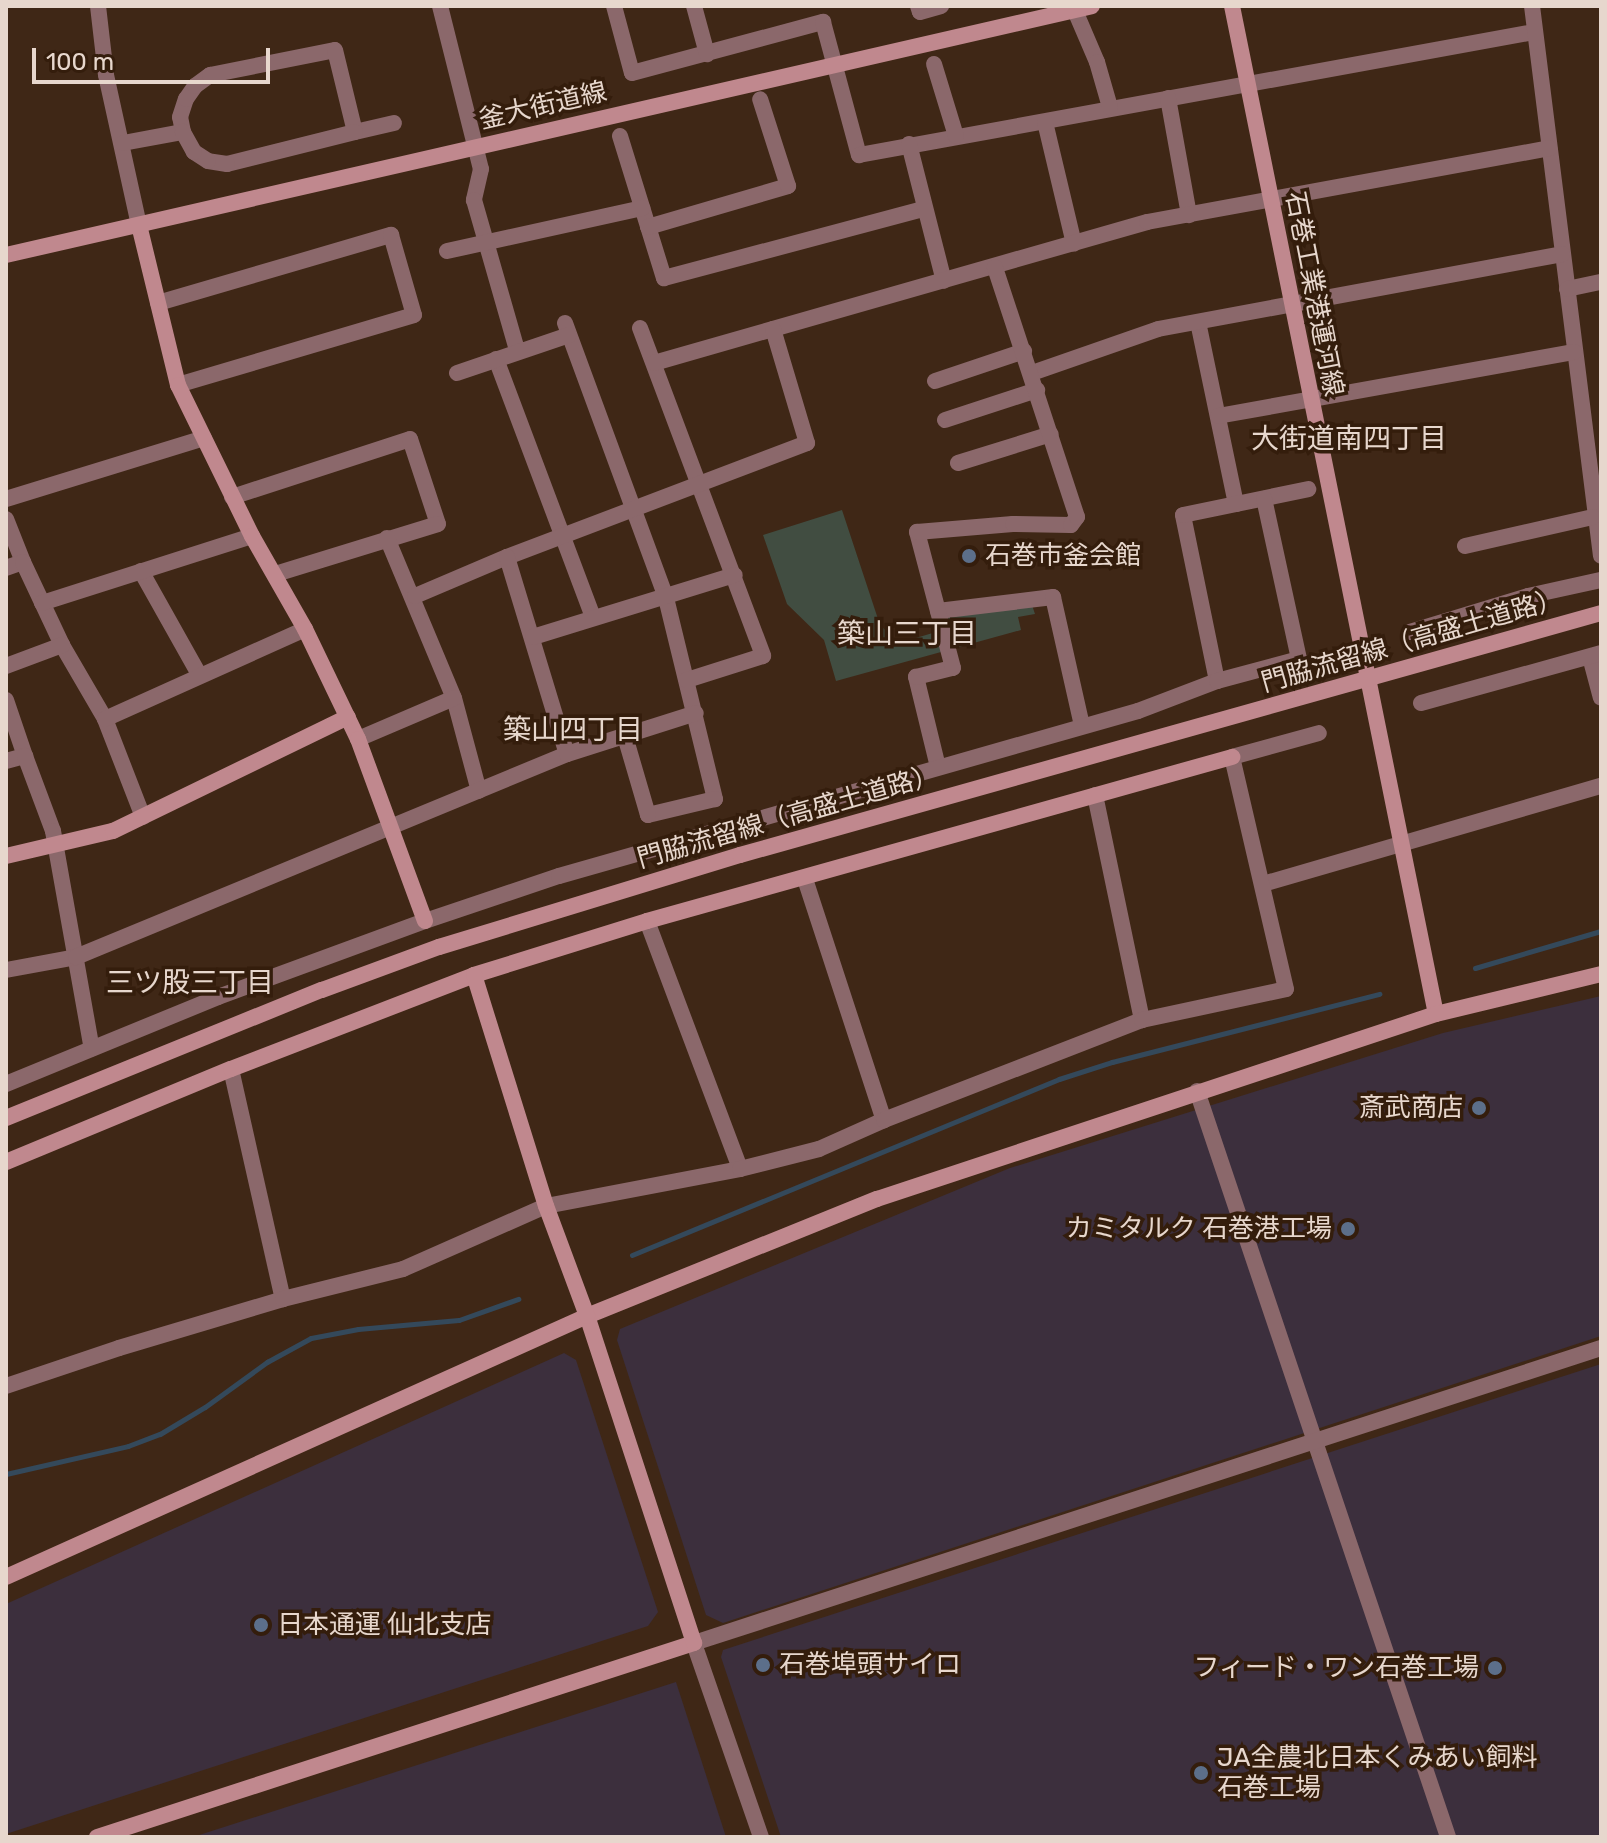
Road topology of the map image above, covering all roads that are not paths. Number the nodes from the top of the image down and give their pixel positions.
1 (98, 6) edge
2 (440, 6) edge
3 (614, 6) edge
4 (694, 6) edge
5 (918, 6) edge
6 (941, 6) edge
7 (1092, 6) edge
8 (1232, 6) edge
9 (1532, 6) edge
10 (1073, 8) edge
11 (821, 14) edge
12 (1534, 32) junction
13 (707, 54) junction
14 (835, 63) junction
15 (934, 64) dead end
16 (1248, 85) junction
17 (1168, 98) junction
18 (760, 99) dead end
19 (1110, 107) junction
20 (1045, 122) junction
21 (394, 123) dead end
22 (183, 132) junction
23 (355, 132) junction
24 (620, 136) dead end
25 (956, 136) junction
26 (123, 143) junction
27 (909, 144) junction
28 (476, 147) junction
29 (1549, 148) junction
30 (1271, 199) junction
31 (642, 208) junction
32 (924, 209) junction
33 (1189, 215) junction
34 (139, 225) junction
35 (648, 227) junction
36 (486, 242) junction
37 (1074, 244) junction
38 (447, 251) dead end
39 (1562, 254) junction
40 (6, 255) edge
41 (995, 267) junction
42 (944, 281) junction
43 (1601, 282) edge
44 (1567, 289) junction
45 (158, 303) junction
46 (1292, 305) junction
47 (1198, 322) junction
48 (640, 328) dead end
49 (773, 329) junction
50 (517, 350) junction
51 (1024, 351) junction
52 (1574, 352) junction
53 (496, 359) junction
54 (654, 363) junction
55 (457, 373) dead end
56 (1032, 373) junction
57 (935, 381) dead end
58 (178, 385) junction
59 (1037, 390) junction
60 (1311, 399) junction
61 (1218, 416) junction
62 (945, 420) dead end
63 (1601, 428) edge
64 (1583, 432) junction
65 (1051, 434) junction
66 (204, 438) junction
67 (958, 463) dead end
68 (700, 485) junction
69 (1308, 489) dead end
70 (232, 497) junction
71 (6, 499) edge
72 (1264, 499) junction
73 (1236, 504) junction
74 (1596, 508) edge
75 (633, 511) junction
76 (6, 519) edge
77 (252, 536) junction
78 (563, 537) junction
79 (387, 538) junction
80 (1465, 546) dead end
81 (1601, 556) edge
82 (507, 557) junction
83 (23, 562) junction
84 (6, 568) edge
85 (141, 571) junction
86 (275, 574) junction
87 (735, 575) junction
88 (1601, 580) edge
89 (415, 596) junction
90 (666, 598) junction
91 (42, 603) junction
92 (938, 611) junction
93 (1601, 613) edge
94 (593, 617) junction
95 (305, 629) junction
96 (1410, 632) dead end
97 (533, 637) junction
98 (62, 645) junction
99 (1595, 655) edge
100 (6, 666) edge
101 (200, 676) junction
102 (687, 680) junction
103 (1366, 680) junction
104 (1217, 681) junction
105 (454, 698) junction
106 (1601, 698) edge
107 (6, 700) edge
108 (1421, 703) dead end
109 (696, 713) junction
110 (348, 717) junction
111 (105, 719) junction
112 (1082, 726) junction
113 (624, 733) junction
114 (1319, 733) dead end
115 (358, 739) junction
116 (567, 754) junction
117 (25, 756) junction
118 (1232, 757) junction
119 (6, 761) edge
120 (938, 767) junction
121 (1601, 786) edge
122 (479, 791) junction
123 (1095, 795) junction
124 (143, 817) junction
125 (392, 827) junction
126 (1401, 843) junction
127 (58, 847) junction
128 (6, 856) edge
129 (805, 879) junction
130 (1263, 884) junction
131 (425, 921) junction
132 (647, 921) junction
133 (76, 957) junction
134 (6, 970) edge
135 (1601, 974) edge
136 (474, 975) junction
137 (1436, 1014) junction
138 (1142, 1020) junction
139 (92, 1049) junction
140 (231, 1069) junction
141 (6, 1084) edge
142 (1197, 1091) junction
143 (6, 1118) edge
144 (884, 1120) junction
145 (6, 1162) edge
146 (740, 1169) junction
147 (546, 1206) junction
148 (283, 1299) junction
149 (587, 1316) junction
150 (1601, 1348) edge
151 (6, 1386) edge
152 (1315, 1441) junction
153 (6, 1577) edge
154 (694, 1643) junction
155 (97, 1837) edge
156 (761, 1837) edge
157 (1448, 1837) edge

1 - 26 street
2 - 28 street
3 - 13 street
4 - 13 street
5 - 6 street
7 - 10 street, 釜大街道線
8 - 16 street, 石巻工業港運河線
9 - 12 street
10 - 14 street, 釜大街道線
10 - 19 street
11 - 13 street
11 - 14 street
12 - 16 street
12 - 29 street
14 - 27 street
14 - 28 street, 釜大街道線
15 - 25 street
16 - 17 street
16 - 30 street, 石巻工業港運河線
17 - 19 street
17 - 33 street
18 - 35 street
19 - 20 street
20 - 25 street
20 - 37 street
21 - 23 street
22 - 23 street
22 - 23 street
22 - 26 street
24 - 31 street
25 - 27 street
26 - 34 street
27 - 32 street
28 - 34 street, 釜大街道線
28 - 36 street
29 - 30 street
29 - 39 street
30 - 33 street
30 - 46 street, 石巻工業港運河線
31 - 35 street
31 - 36 street
32 - 35 street
32 - 42 street
33 - 37 street
34 - 40 street, 釜大街道線
34 - 45 street
36 - 38 street
36 - 50 street
37 - 41 street
39 - 44 street
39 - 46 street
41 - 42 street
41 - 51 street
42 - 49 street
43 - 44 street
44 - 52 street
45 - 58 street
45 - 58 street
46 - 47 street
46 - 60 street, 石巻工業港運河線
47 - 56 street
47 - 61 street
48 - 54 street
49 - 54 street
49 - 68 street
50 - 53 street
50 - 75 street
51 - 56 street
51 - 57 street
52 - 60 street
52 - 64 street
53 - 55 street
53 - 78 street
54 - 68 street
56 - 59 street
58 - 66 street
59 - 62 street
59 - 65 street
60 - 61 street
60 - 103 street, 石巻工業港運河線
61 - 73 street
63 - 64 street
64 - 74 street
65 - 67 street
65 - 92 street
66 - 70 street
66 - 71 street
68 - 75 street
68 - 87 street
69 - 72 street
70 - 77 street
70 - 79 street
72 - 73 street
72 - 104 street
73 - 104 street
74 - 80 street
74 - 81 street
75 - 78 street
75 - 90 street
76 - 83 street
77 - 85 street
77 - 86 street
78 - 82 street
78 - 94 street
79 - 86 street
79 - 89 street
82 - 89 street
82 - 97 street
83 - 84 street
83 - 91 street
85 - 91 street
85 - 101 street
86 - 95 street
87 - 90 street
87 - 102 street
88 - 96 street
89 - 105 street
90 - 94 street
90 - 102 street
91 - 98 street
92 - 112 street
92 - 120 street
93 - 103 street, 門脇流留線（高盛土道路）
94 - 97 street
95 - 101 street
95 - 110 street
97 - 116 street
98 - 100 street
98 - 111 street
99 - 106 street
99 - 108 street
101 - 111 street
102 - 109 street
103 - 126 street, 石巻工業港運河線
103 - 143 street, 門脇流留線（高盛土道路）
104 - 112 street
105 - 115 street
105 - 122 street
107 - 117 street
109 - 113 street
109 - 113 street
110 - 115 street
110 - 124 street
111 - 124 street
112 - 120 street
113 - 116 street
114 - 118 street
115 - 125 street
116 - 122 street
117 - 119 street
117 - 127 street
118 - 123 street
118 - 130 street
120 - 131 street
121 - 126 street
122 - 125 street
123 - 129 street
123 - 138 street
124 - 127 street
125 - 131 street
125 - 133 street
126 - 130 street
126 - 137 street, 石巻工業港運河線
127 - 128 street
127 - 133 street
129 - 132 street
129 - 144 street
130 - 138 street
131 - 139 street
132 - 136 street
132 - 146 street
133 - 134 street
133 - 139 street
135 - 137 street
136 - 140 street
136 - 147 street
137 - 142 street
138 - 144 street
139 - 141 street
140 - 145 street
140 - 148 street
142 - 149 street
142 - 152 street
144 - 146 street
146 - 147 street
147 - 148 street
147 - 149 street
148 - 151 street
149 - 153 street
149 - 154 street
150 - 152 street
152 - 154 street
152 - 157 street
154 - 155 street
154 - 156 street

